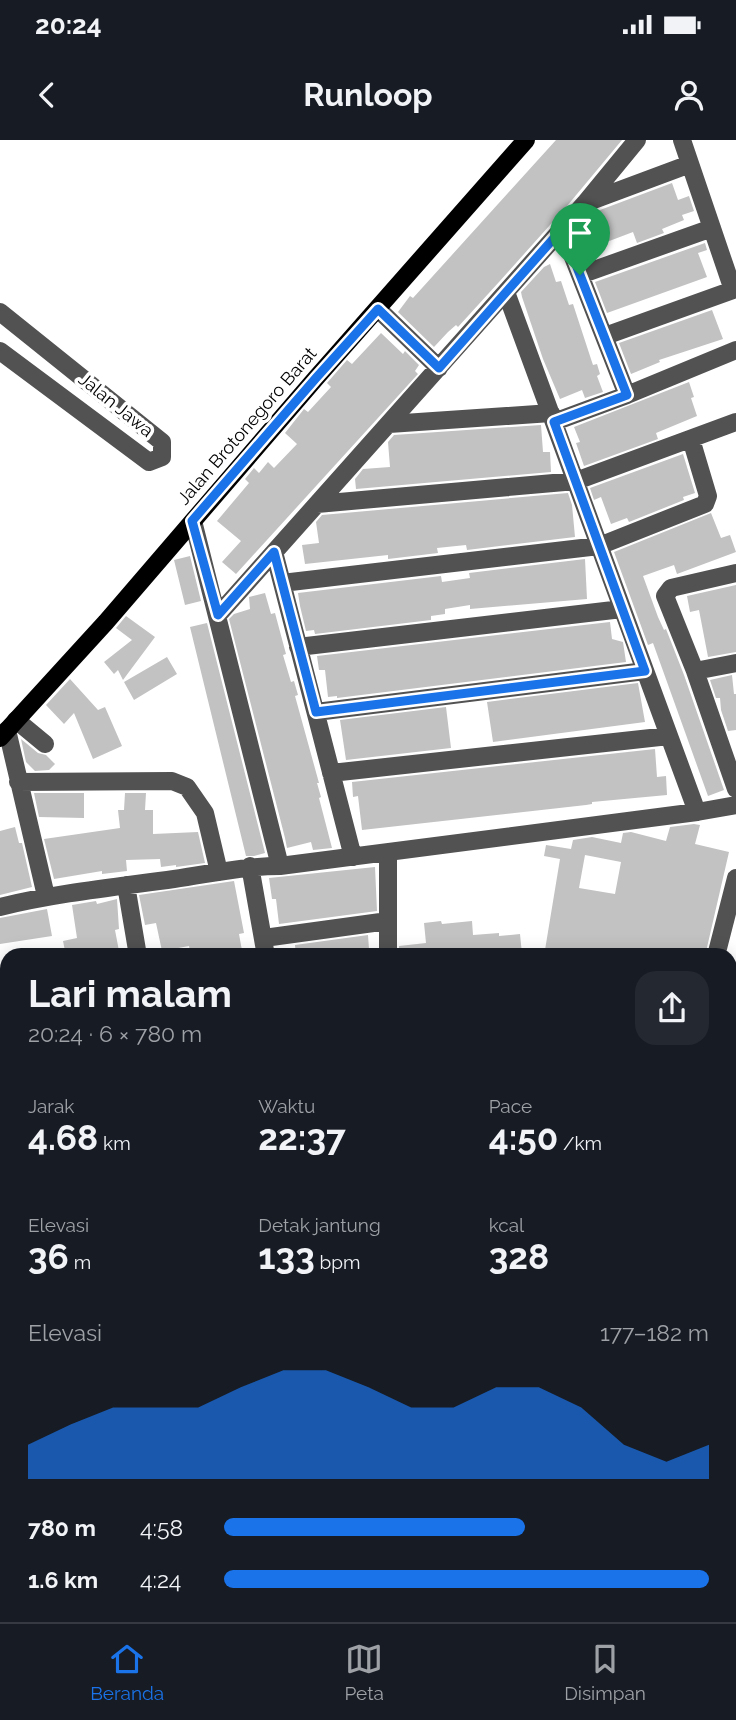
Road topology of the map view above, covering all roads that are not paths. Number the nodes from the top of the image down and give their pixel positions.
1 (526, 140) edge
2 (637, 140) edge
3 (682, 140) edge
4 (690, 164) junction
5 (586, 202) junction
6 (712, 228) junction
7 (562, 229) junction
8 (580, 275) junction
9 (506, 292) junction
10 (735, 294) edge
11 (378, 309) junction
12 (0, 312) edge
13 (605, 336) junction
14 (736, 350) edge
15 (0, 351) edge
16 (439, 368) junction
17 (627, 395) junction
18 (552, 417) junction
19 (736, 422) edge
20 (389, 424) junction
21 (691, 439) junction
22 (576, 481) junction
23 (317, 504) junction
24 (192, 521) junction
25 (599, 546) junction
26 (274, 552) junction
27 (736, 573) edge
28 (282, 583) junction
29 (622, 609) junction
30 (218, 615) junction
31 (298, 647) junction
32 (736, 663) edge
33 (645, 671) junction
34 (695, 671) junction
35 (316, 712) junction
36 (8, 729) edge
37 (668, 736) junction
38 (45, 744) dead end
39 (730, 750) edge
40 (331, 773) junction
41 (18, 782) junction
42 (736, 789) edge
43 (736, 805) edge
44 (697, 812) junction
45 (388, 852) junction
46 (353, 857) junction
47 (250, 866) junction
48 (280, 866) junction
49 (219, 872) junction
50 (736, 878) edge
51 (125, 886) junction
52 (46, 896) junction
53 (0, 908) edge
54 (388, 922) junction
55 (730, 925) edge
56 (265, 947) edge
57 (137, 948) edge
58 (388, 948) edge
59 (720, 948) edge

1 - 11 main road, Jalan Brotonegoro Barat
2 - 5 street
3 - 4 street
4 - 5 street
4 - 6 street
5 - 7 street
6 - 8 street
6 - 10 street
7 - 8 street
7 - 9 street
8 - 13 street
9 - 16 street
9 - 18 street
10 - 13 street
11 - 16 street
11 - 24 main road, Jalan Brotonegoro Barat
12 - 15 street, Jalan Jawa
13 - 17 street
14 - 17 street
16 - 20 street
17 - 18 street
18 - 20 street
18 - 22 street
19 - 21 street
20 - 23 street
21 - 22 street
21 - 25 street
22 - 23 street
22 - 25 street
23 - 26 street
24 - 30 street
24 - 36 main road, Jalan Brotonegoro Barat
25 - 28 street
25 - 29 street
26 - 28 street
26 - 30 street
27 - 34 street
28 - 31 street
29 - 31 street
29 - 33 street
30 - 48 street
31 - 35 street
32 - 34 street
33 - 35 street
33 - 37 street
34 - 39 street
35 - 40 street
36 - 38 street
36 - 41 street
37 - 40 street
37 - 44 street
39 - 42 street
40 - 46 street
41 - 49 street
41 - 52 street
43 - 44 street
44 - 45 street
45 - 46 street
45 - 54 street
46 - 48 street
47 - 48 street
47 - 49 street
47 - 56 street
49 - 51 street
50 - 55 street
51 - 52 street
51 - 57 street
52 - 53 street
54 - 56 street
54 - 58 street
55 - 59 street

